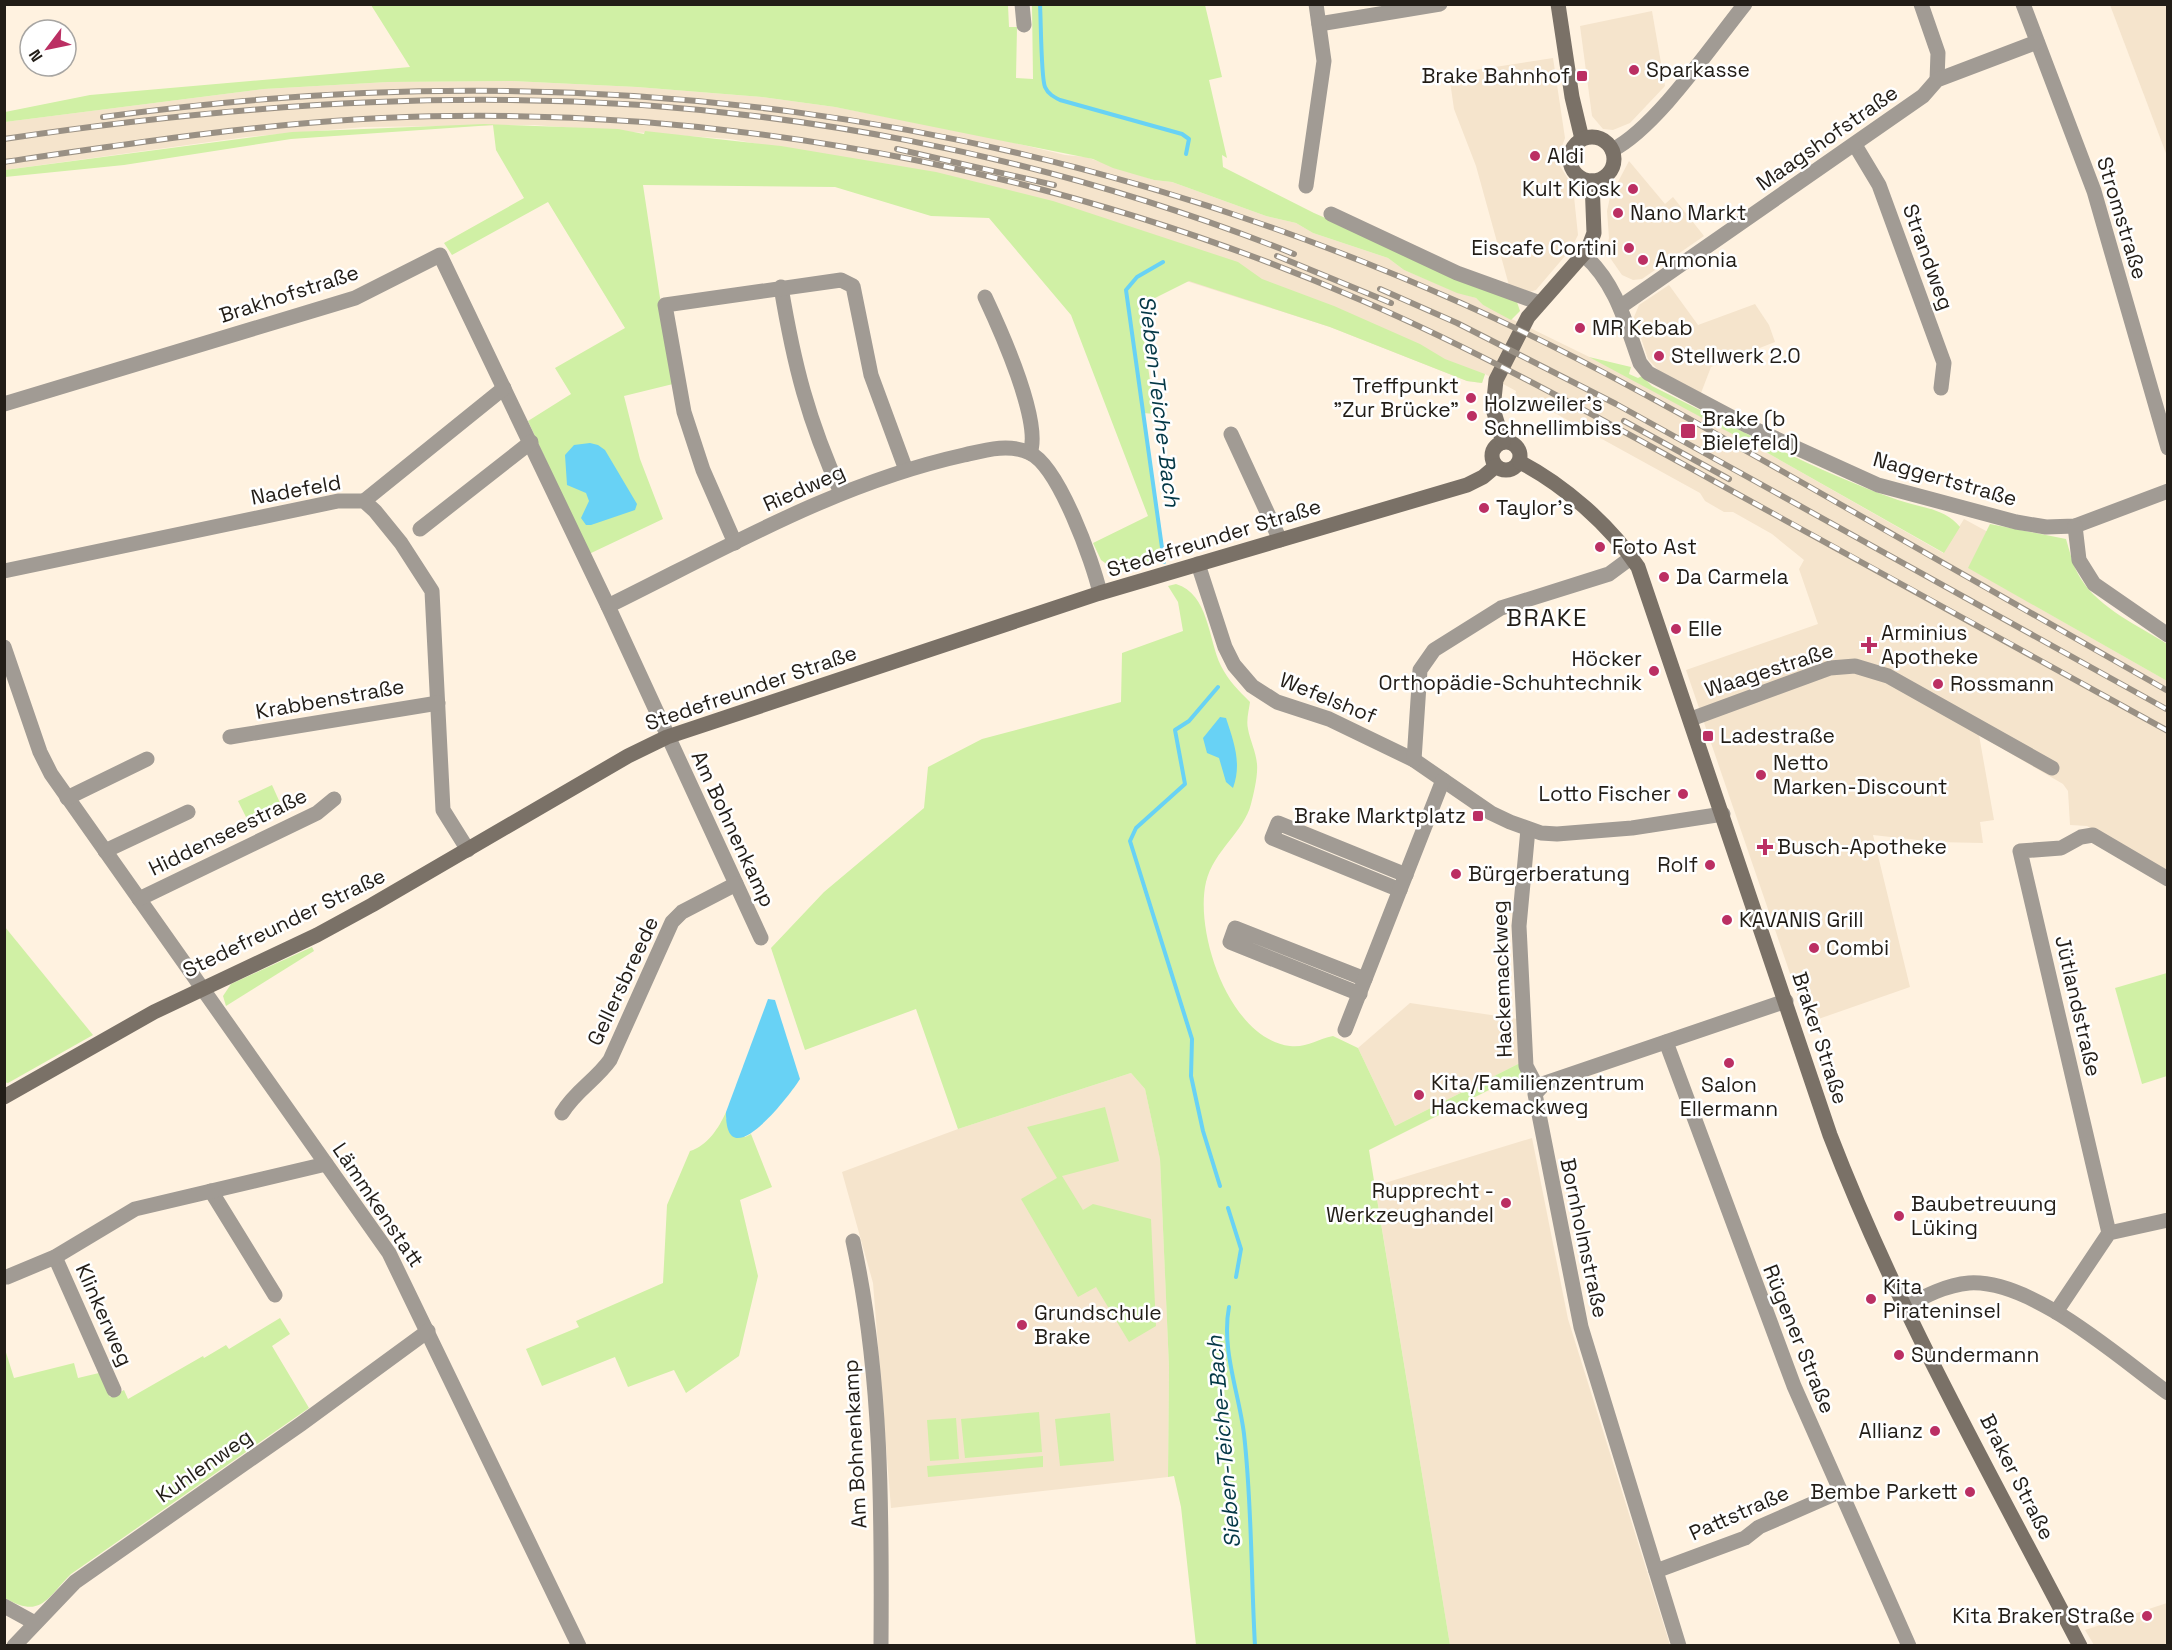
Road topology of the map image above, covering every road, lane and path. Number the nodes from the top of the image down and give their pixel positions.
1 (1022, 4) edge
2 (1316, 4) edge
3 (1440, 4) edge
4 (1558, 4) edge
5 (1745, 4) edge
6 (1921, 4) edge
7 (2023, 4) edge
8 (1319, 24) junction
9 (1024, 25) dead end
10 (2037, 42) junction
11 (1937, 80) junction
12 (1582, 139) junction
13 (1855, 145) junction
14 (1612, 150) junction
15 (1592, 181) junction
16 (1306, 186) dead end
17 (1330, 214) dead end
18 (1584, 255) junction
19 (781, 287) junction
20 (985, 297) dead end
21 (1540, 303) junction
22 (1620, 307) junction
23 (504, 388) junction
24 (1941, 388) dead end
25 (4, 404) edge
26 (1231, 434) dead end
27 (531, 442) junction
28 (1503, 442) junction
29 (2168, 448) edge
30 (1030, 453) junction
31 (1520, 462) junction
32 (1496, 466) junction
33 (906, 470) junction
34 (2168, 491) edge
35 (841, 493) junction
36 (364, 501) junction
37 (2075, 526) junction
38 (420, 529) dead end
39 (1280, 540) junction
40 (735, 543) junction
41 (1632, 557) junction
42 (1198, 564) junction
43 (4, 571) edge
44 (1100, 593) junction
45 (608, 606) junction
46 (2168, 635) edge
47 (4, 648) edge
48 (438, 703) junction
49 (1691, 718) junction
50 (230, 737) dead end
51 (667, 737) junction
52 (147, 759) dead end
53 (1414, 760) junction
54 (2052, 768) dead end
55 (1443, 780) junction
56 (68, 798) junction
57 (334, 799) dead end
58 (188, 812) dead end
59 (1723, 814) junction
60 (1528, 829) junction
61 (105, 850) junction
62 (468, 850) junction
63 (1406, 875) junction
64 (2168, 879) edge
65 (736, 884) junction
66 (1400, 891) junction
67 (139, 899) junction
68 (761, 938) dead end
69 (1363, 986) junction
70 (202, 988) junction
71 (1786, 1001) junction
72 (1345, 1030) dead end
73 (1665, 1042) junction
74 (1538, 1089) junction
75 (5, 1095) edge
76 (562, 1113) dead end
77 (326, 1164) junction
78 (211, 1191) junction
79 (2168, 1220) edge
80 (2109, 1233) junction
81 (852, 1241) dead end
82 (55, 1257) junction
83 (7, 1276) dead end
84 (275, 1295) dead end
85 (1905, 1307) junction
86 (2056, 1312) junction
87 (428, 1330) junction
88 (114, 1390) dead end
89 (2168, 1393) edge
90 (1839, 1492) junction
91 (1656, 1571) junction
92 (4, 1606) edge
93 (35, 1623) junction
94 (14, 1646) edge
95 (579, 1646) edge
96 (881, 1646) edge
97 (1679, 1646) edge
98 (1909, 1646) edge
99 (2080, 1646) edge

1 - 9 street
2 - 8 street
3 - 8 street
4 - 12 main road
5 - 14 street
6 - 11 street
7 - 10 street, Stromstraße
8 - 16 street
10 - 11 street, Maagshofstraße
10 - 29 street, Stromstraße
11 - 13 street, Maagshofstraße
12 - 14 main road
12 - 15 main road
13 - 22 street, Maagshofstraße
13 - 24 street, Strandweg
14 - 15 main road
15 - 18 main road
17 - 21 street
18 - 21 main road
18 - 22 street, Naggertstraße
19 - 33 street
19 - 35 street
19 - 40 street
20 - 30 street
21 - 28 main road
22 - 37 street, Naggertstraße
23 - 25 street, Brakhofstraße
23 - 27 street, Brakhofstraße
23 - 36 street
26 - 39 street
27 - 38 street
27 - 45 street, Brakhofstraße
28 - 31 main road
28 - 32 main road
30 - 33 street, Riedweg
30 - 44 street
31 - 32 main road
31 - 41 main road, Braker Straße
32 - 39 main road, Stedefreunder Straße
33 - 35 street, Riedweg
34 - 37 street, Naggertstraße
35 - 40 street, Riedweg
36 - 43 street, Nadefeld
36 - 48 street, Nadefeld
37 - 46 street
39 - 42 main road, Stedefreunder Straße
40 - 45 street, Riedweg
41 - 49 main road, Braker Straße
41 - 53 street
42 - 44 main road, Stedefreunder Straße
42 - 53 street, Wefelshof
44 - 51 main road, Stedefreunder Straße
45 - 51 street, Brakhofstraße
47 - 56 street, Lämmkenstatt
48 - 50 street, Krabbenstraße
48 - 62 street, Nadefeld
49 - 54 street, Waagestraße
49 - 59 main road, Braker Straße
51 - 62 main road, Stedefreunder Straße
51 - 65 street, Am Bohnenkamp
52 - 56 street
53 - 55 street, Wefelshof
55 - 60 street, Wefelshof
55 - 63 street
56 - 61 street, Lämmkenstatt
57 - 67 street, Hiddenseestraße
58 - 61 street
59 - 60 street, Wefelshof
59 - 71 main road, Braker Straße
60 - 74 street, Hackemackweg
61 - 67 street, Lämmkenstatt
62 - 70 main road, Stedefreunder Straße
63 - 66 street
63 - 66 street
64 - 80 street, Jütlandstraße
65 - 68 street, Am Bohnenkamp
65 - 76 street, Gellersbreede
66 - 69 street
67 - 70 street, Lämmkenstatt
69 - 69 street
69 - 72 street
70 - 75 main road, Stedefreunder Straße
70 - 77 street, Lämmkenstatt
71 - 73 street
71 - 85 main road, Braker Straße
73 - 74 street
73 - 90 street, Rügener Straße
74 - 91 street, Bornholmstraße
77 - 78 street, Klinkerweg
77 - 87 street, Lämmkenstatt
78 - 82 street, Klinkerweg
78 - 84 street
79 - 80 street
80 - 86 street
81 - 96 street, Am Bohnenkamp
82 - 83 street, Klinkerweg
82 - 88 street, Klinkerweg
85 - 86 street
85 - 99 main road, Braker Straße
86 - 89 street
87 - 93 street, Kuhlenweg
87 - 95 street, Lämmkenstatt
90 - 91 street, Pattstraße
90 - 98 street, Rügener Straße
91 - 97 street, Bornholmstraße
92 - 93 street
93 - 94 street, Kuhlenweg

